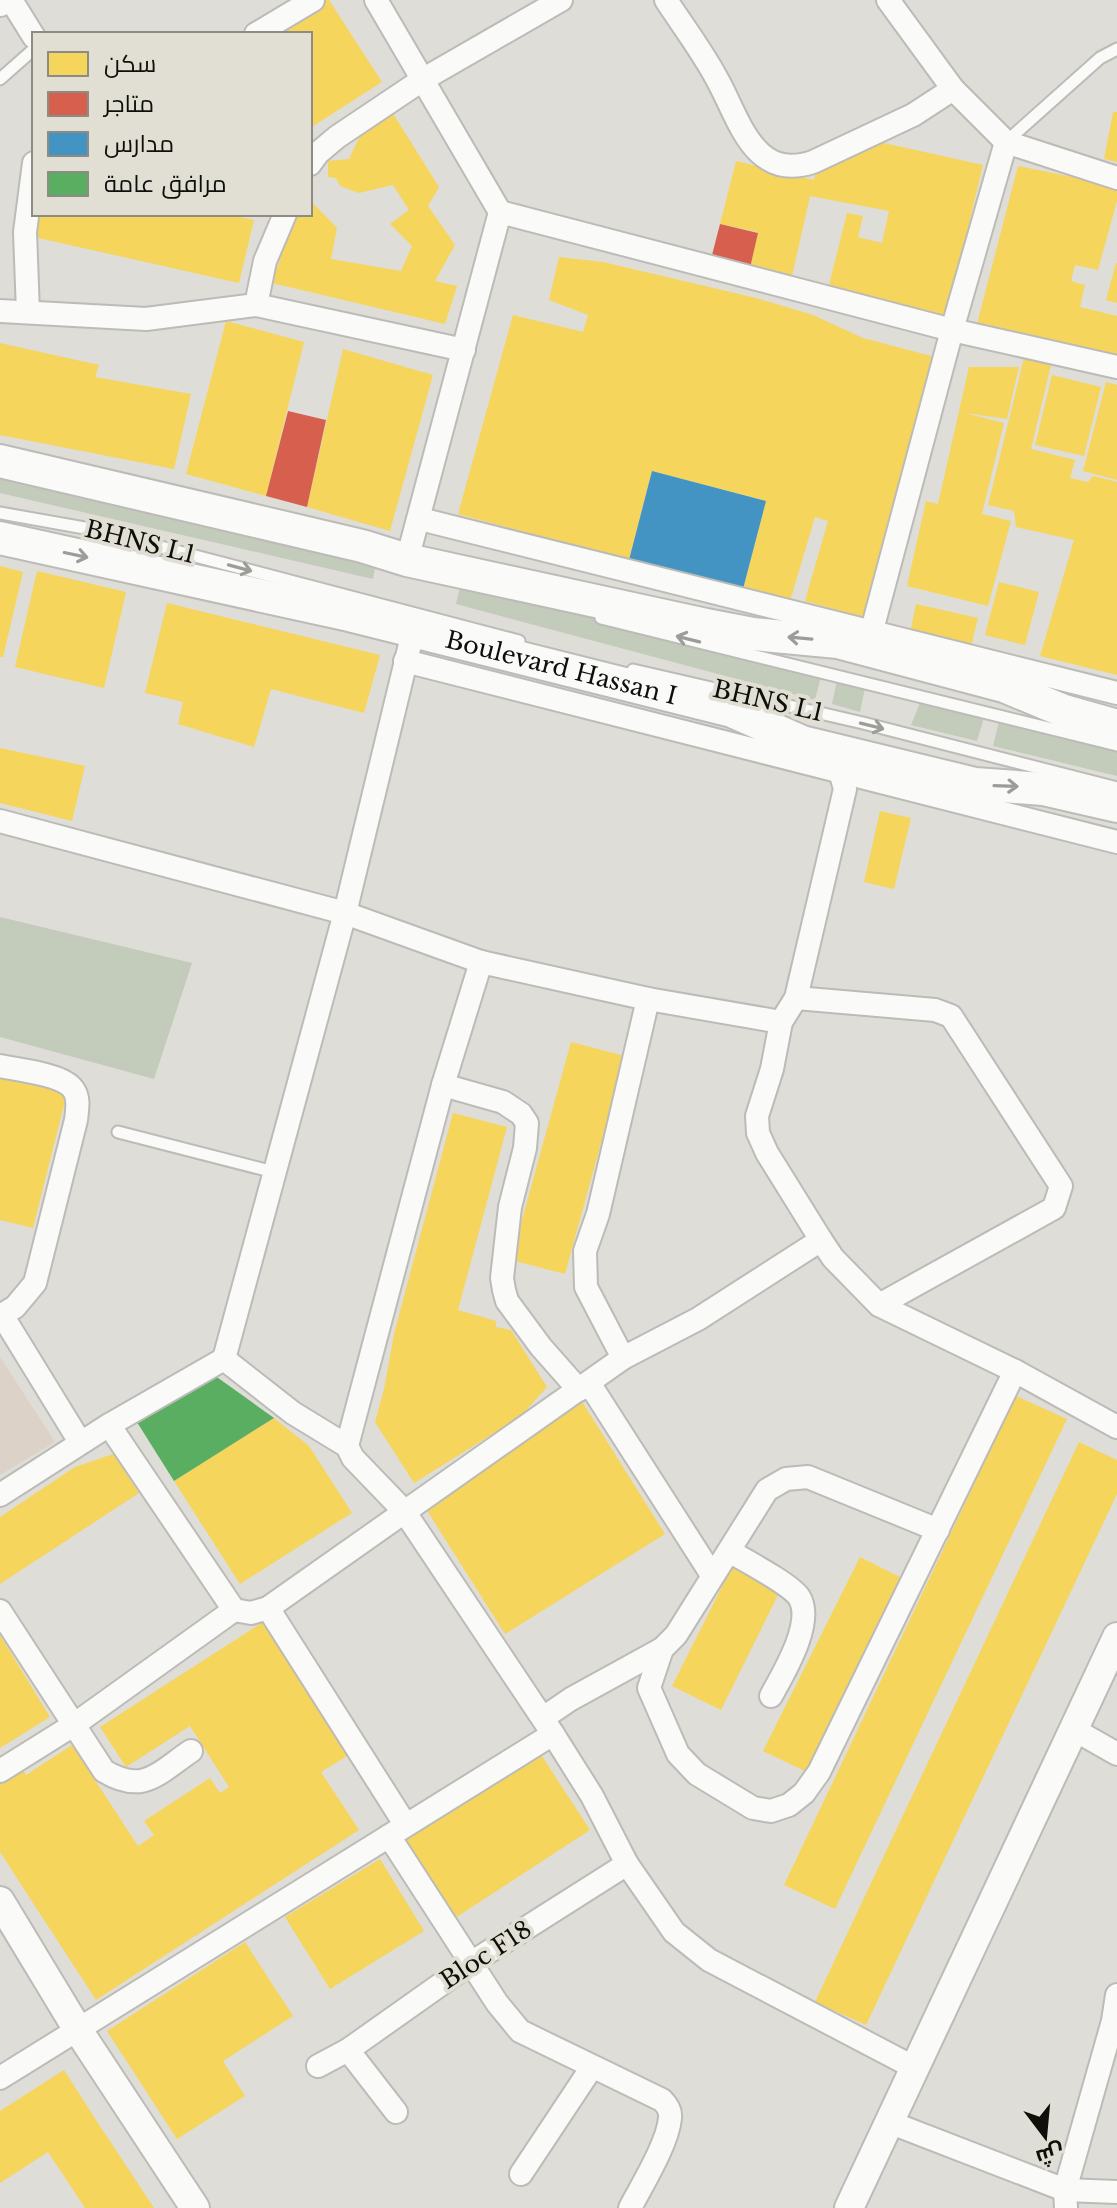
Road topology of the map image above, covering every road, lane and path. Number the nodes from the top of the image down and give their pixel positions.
1 (11, 0) edge
2 (313, 0) edge
3 (376, 0) edge
4 (561, 0) edge
5 (666, 0) edge
6 (888, 0) edge
7 (259, 32) edge
8 (32, 34) edge
9 (1117, 49) edge
10 (32, 51) edge
11 (0, 79) edge
12 (422, 80) junction
13 (953, 89) junction
14 (1006, 142) junction
15 (312, 162) edge
16 (32, 178) edge
17 (1117, 178) edge
18 (500, 212) junction
19 (284, 216) edge
20 (256, 305) junction
21 (0, 311) edge
22 (28, 312) junction
23 (952, 330) junction
24 (464, 350) junction
25 (1117, 367) edge
26 (0, 461) edge
27 (0, 471) edge
28 (0, 513) edge
29 (420, 519) junction
30 (0, 538) edge
31 (285, 541) dead end
32 (407, 560) junction
33 (375, 563) dead end
34 (495, 592) dead end
35 (586, 614) dead end
36 (872, 630) junction
37 (527, 643) dead end
38 (409, 646) junction
39 (617, 666) dead end
40 (1117, 693) edge
41 (1117, 726) edge
42 (1117, 745) edge
43 (837, 761) junction
44 (1117, 788) edge
45 (963, 792) junction
46 (1117, 806) edge
47 (0, 821) edge
48 (1117, 842) edge
49 (345, 913) junction
50 (481, 962) junction
51 (796, 998) junction
52 (648, 999) junction
53 (781, 1022) junction
54 (0, 1066) edge
55 (443, 1085) junction
56 (118, 1132) dead end
57 (274, 1172) junction
58 (821, 1240) junction
59 (879, 1305) junction
60 (1, 1316) edge
61 (623, 1358) junction
62 (224, 1359) junction
63 (1015, 1371) junction
64 (584, 1387) junction
65 (109, 1425) junction
66 (1117, 1427) edge
67 (80, 1442) junction
68 (347, 1446) junction
69 (0, 1495) edge
70 (404, 1511) junction
71 (938, 1530) junction
72 (731, 1552) junction
73 (712, 1575) junction
74 (268, 1608) junction
75 (234, 1610) junction
76 (0, 1611) edge
77 (1117, 1637) edge
78 (662, 1649) junction
79 (771, 1696) dead end
80 (75, 1724) junction
81 (548, 1726) junction
82 (1073, 1729) junction
83 (191, 1751) dead end
84 (1117, 1754) edge
85 (0, 1771) edge
86 (397, 1830) junction
87 (627, 1864) junction
88 (0, 1901) edge
89 (471, 1963) junction
90 (1117, 1995) edge
91 (78, 2030) junction
92 (348, 2050) junction
93 (318, 2066) dead end
94 (592, 2067) junction
95 (915, 2068) junction
96 (0, 2078) edge
97 (1108, 2078) edge
98 (396, 2112) dead end
99 (889, 2122) junction
100 (521, 2174) dead end
101 (1117, 2192) edge
102 (1065, 2199) edge
103 (195, 2208) edge
104 (630, 2208) edge
105 (849, 2208) edge

1 - 8 street
2 - 7 street
3 - 12 street
4 - 12 street
5 - 13 street
6 - 13 street
9 - 14 lane
10 - 11 lane
12 - 15 street
12 - 18 street
13 - 14 street
14 - 17 street
14 - 23 street
16 - 22 street
18 - 23 street
18 - 24 street
19 - 20 street
20 - 22 street
20 - 24 street
21 - 22 street
23 - 25 street
23 - 36 street
24 - 29 street
26 - 32 main road
27 - 31 lane, BHNS L1
28 -> 37 lane, BHNS L1
29 - 32 street
29 - 36 street
30 -> 38 main road, Boulevard Hassan I
41 -> 32 main road
33 - 34 lane
42 -> 35 lane, BHNS L1
36 - 40 street
38 - 43 main road, Boulevard Hassan I
38 - 49 street
39 -> 44 lane, BHNS L1
43 - 45 main road, Boulevard Hassan I
43 - 51 street
45 -> 46 main road, Boulevard Hassan I
45 - 48 street
47 - 49 street
49 - 50 street
49 - 57 street
50 - 52 street
50 - 55 street
51 - 53 street
51 - 59 street
52 - 53 street
52 - 61 street
53 - 58 street
54 - 60 street
55 - 64 street
55 - 68 street
56 - 57 lane
57 - 62 street
58 - 59 street
58 - 61 street
59 - 63 street
60 - 67 street
61 - 64 street
62 - 65 street
62 - 68 street
63 - 66 street
63 - 71 street
64 - 70 street
64 - 73 street
65 - 67 street
65 - 75 street
67 - 69 street
68 - 70 street
70 - 74 street
70 - 81 street
71 - 72 street
71 - 78 street
72 - 73 street
72 - 79 street
73 - 78 street
74 - 75 street
74 - 86 street
75 - 80 street
76 - 80 street
77 - 82 street
78 - 81 street
80 - 83 street
80 - 85 street
81 - 86 street
81 - 87 street
82 - 84 street
82 - 95 street
86 - 89 street
86 - 91 street
87 - 89 street, Bloc F18
87 - 95 street
88 - 91 street
89 - 92 street, Bloc F18
89 - 94 street
90 - 97 street
91 - 96 street
91 - 103 street
92 - 93 street, Bloc F18
92 - 98 street
94 - 100 street
94 - 104 street
95 - 99 street
97 - 102 street
99 - 102 street
99 - 105 street
101 - 102 street

